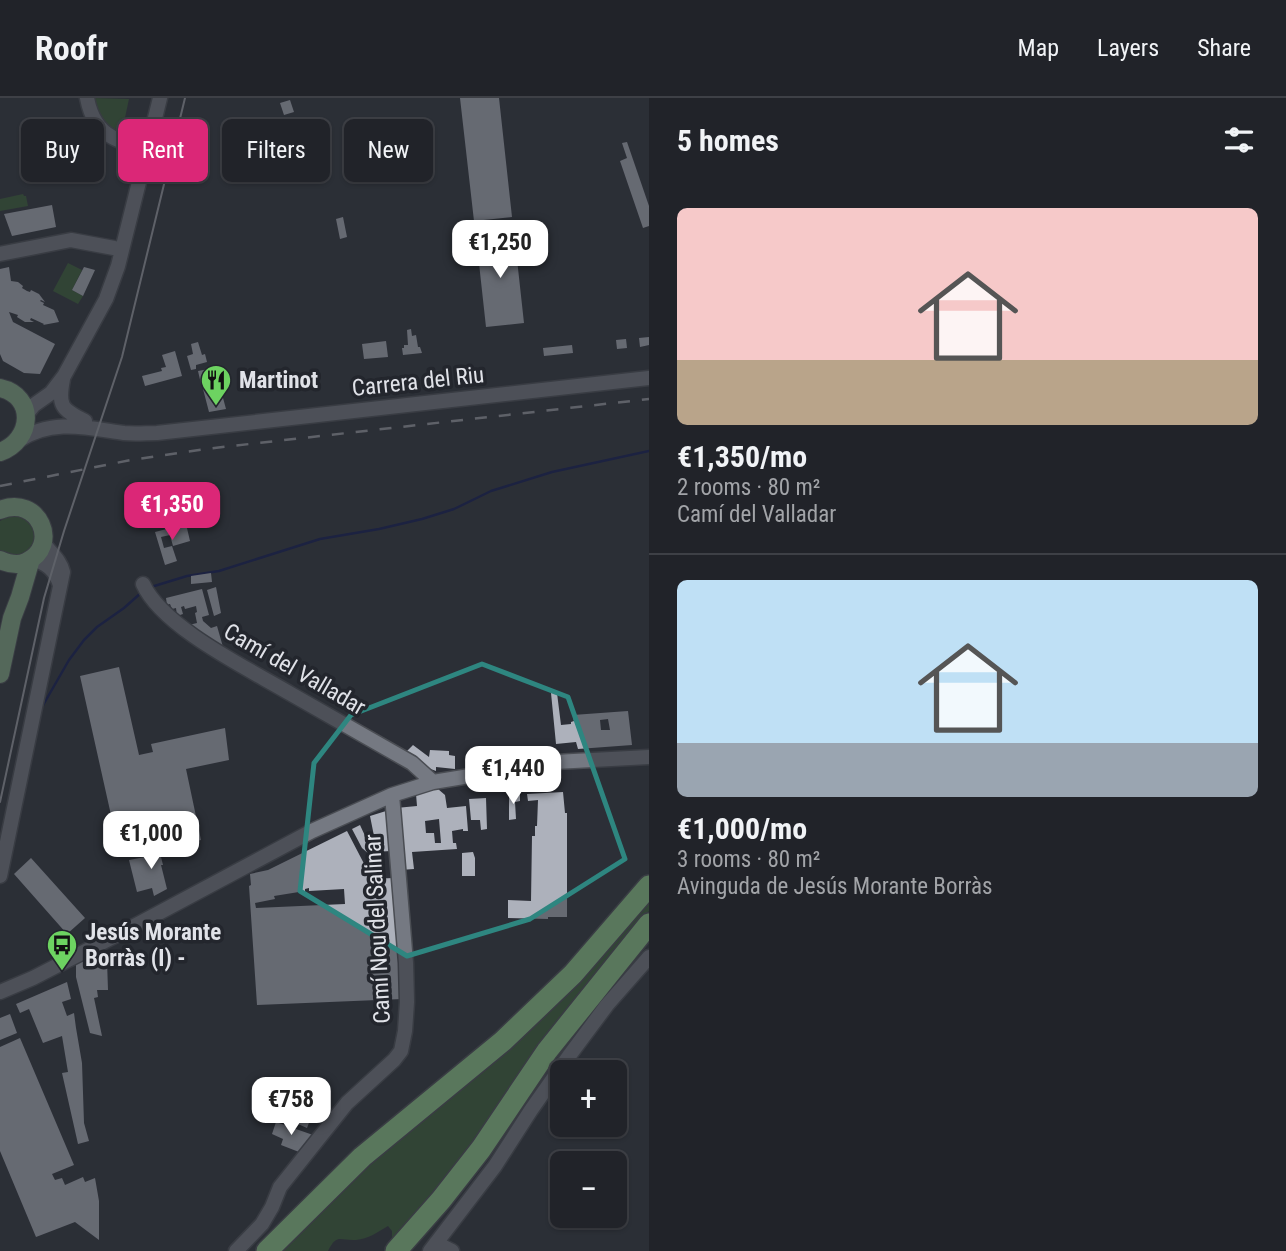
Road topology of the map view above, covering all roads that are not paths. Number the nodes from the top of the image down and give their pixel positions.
1 (87, 98) edge
2 (150, 98) edge
3 (160, 98) edge
4 (145, 119) edge
5 (118, 139) edge
6 (130, 182) edge
7 (114, 248) junction
8 (0, 254) edge
9 (64, 376) junction
10 (649, 378) edge
11 (8, 391) edge
12 (26, 415) junction
13 (85, 421) junction
14 (109, 430) junction
15 (18, 441) junction
16 (0, 452) edge
17 (0, 510) edge
18 (43, 542) junction
19 (31, 559) junction
20 (1, 561) edge
21 (144, 584) dead end
22 (60, 586) junction
23 (12, 618) junction
24 (0, 674) edge
25 (649, 757) edge
26 (433, 782) junction
27 (392, 795) junction
28 (0, 876) edge
29 (649, 886) edge
30 (649, 924) edge
31 (649, 957) edge
32 (0, 992) edge
33 (547, 1051) junction
34 (433, 1247) edge
35 (236, 1251) edge
36 (267, 1251) edge
37 (396, 1251) edge
38 (409, 1251) edge
39 (452, 1251) edge

1 - 5 street
2 - 4 street
3 - 9 street
6 - 7 street
7 - 8 street
7 - 11 street
9 - 12 street
9 - 13 street
10 - 14 street, Carrera del Riu
11 - 12 main road
12 - 13 street, Carrera del Riu
12 - 15 main road
13 - 14 street, Carrera del Riu
14 - 15 street, Carrera del Riu
15 - 16 main road
17 - 18 main road
18 - 19 main road
18 - 22 street
19 - 20 main road
19 - 22 street
19 - 23 main road
20 - 23 main road
21 - 26 street, Camí del Valladar
22 - 28 street
23 - 24 main road
25 - 26 street
26 - 27 street
27 - 32 street
27 - 35 street, Camí Nou del Salinar
29 - 36 highway
30 - 33 highway
31 - 34 street
33 - 37 highway
33 - 38 highway
34 - 39 street

